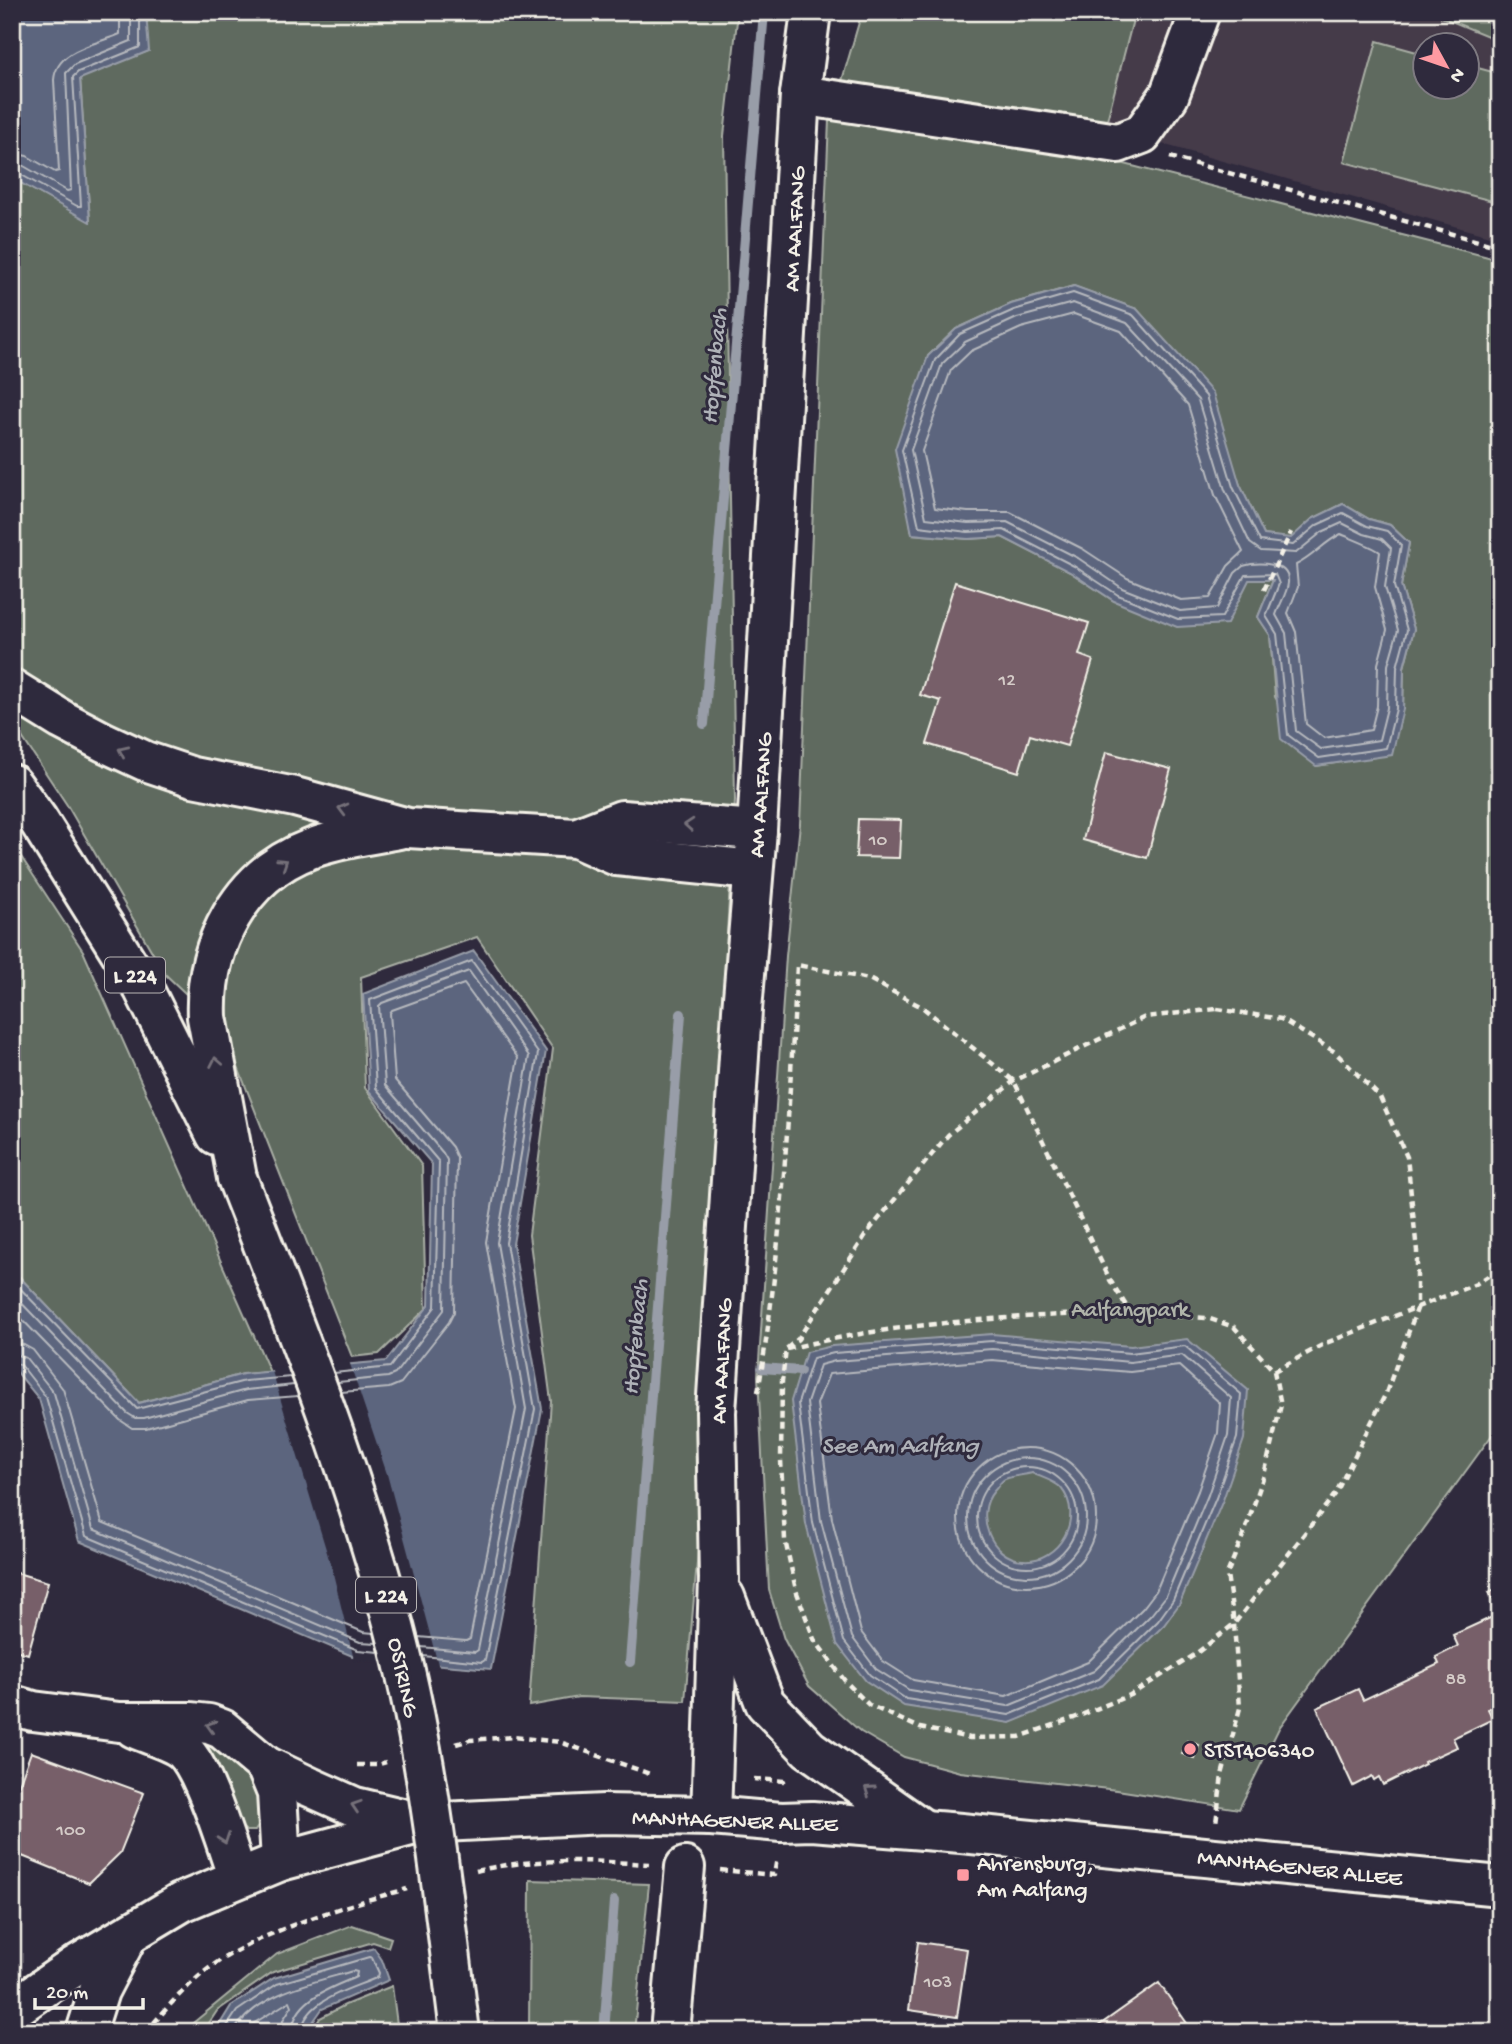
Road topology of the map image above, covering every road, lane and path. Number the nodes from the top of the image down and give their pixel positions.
1 (811, 12) edge
2 (1200, 12) edge
3 (800, 95) junction
4 (1118, 143) junction
5 (1500, 247) edge
6 (1291, 532) dead end
7 (1264, 590) dead end
8 (12, 689) edge
9 (12, 784) edge
10 (408, 828) junction
11 (757, 830) junction
12 (576, 838) junction
13 (753, 870) junction
14 (1014, 1081) junction
15 (237, 1178) junction
16 (1500, 1268) edge
17 (1417, 1309) junction
18 (1130, 1312) junction
19 (786, 1349) junction
20 (1274, 1371) junction
21 (756, 1405) dead end
22 (719, 1579) junction
23 (1234, 1625) junction
24 (12, 1705) edge
25 (119, 1722) junction
26 (265, 1766) junction
27 (711, 1816) junction
28 (422, 1823) junction
29 (924, 1830) junction
30 (1210, 1857) junction
31 (281, 1861) junction
32 (685, 1867) joint
33 (470, 1873) dead end
34 (238, 1878) junction
35 (419, 1886) dead end
36 (1500, 1886) edge
37 (128, 1934) junction
38 (12, 2010) edge
39 (86, 2032) edge
40 (146, 2032) edge
41 (460, 2032) edge
42 (670, 2032) edge

1 - 3 main road, AM AALFANG
2 - 4 main road
3 - 4 main road
3 - 11 main road, AM AALFANG
4 - 5 path
6 - 7 path
10 -> 8 main road
9 - 15 main road, L 224
10 - 12 main road
15 -> 10 main road
11 -> 12 main road
11 - 13 main road, AM AALFANG
12 - 13 main road
13 - 22 main road, AM AALFANG
14 - 17 path
14 - 18 path
14 - 19 path
14 - 21 path
15 - 41 main road, OSTRING / L 224, bridge
16 - 17 path
17 - 20 path
17 - 23 path
18 - 19 path
18 - 20 path
19 - 23 path
20 - 23 path
22 - 27 main road, AM AALFANG
29 -> 22 main road, AM AALFANG
23 - 30 path
24 - 25 main road
26 -> 25 main road
25 -> 34 main road
28 -> 26 main road
26 - 31 main road
27 - 28 main road, MANHAGENER ALLEE
27 - 29 main road, MANHAGENER ALLEE
28 - 31 main road, MANHAGENER ALLEE
29 - 30 main road, MANHAGENER ALLEE
30 - 36 main road, MANHAGENER ALLEE
31 - 34 main road, MANHAGENER ALLEE
32 - 33 path
32 - 42 main road
34 - 37 main road, MANHAGENER ALLEE
35 - 40 path
37 - 38 main road, MANHAGENER ALLEE
37 - 39 main road

